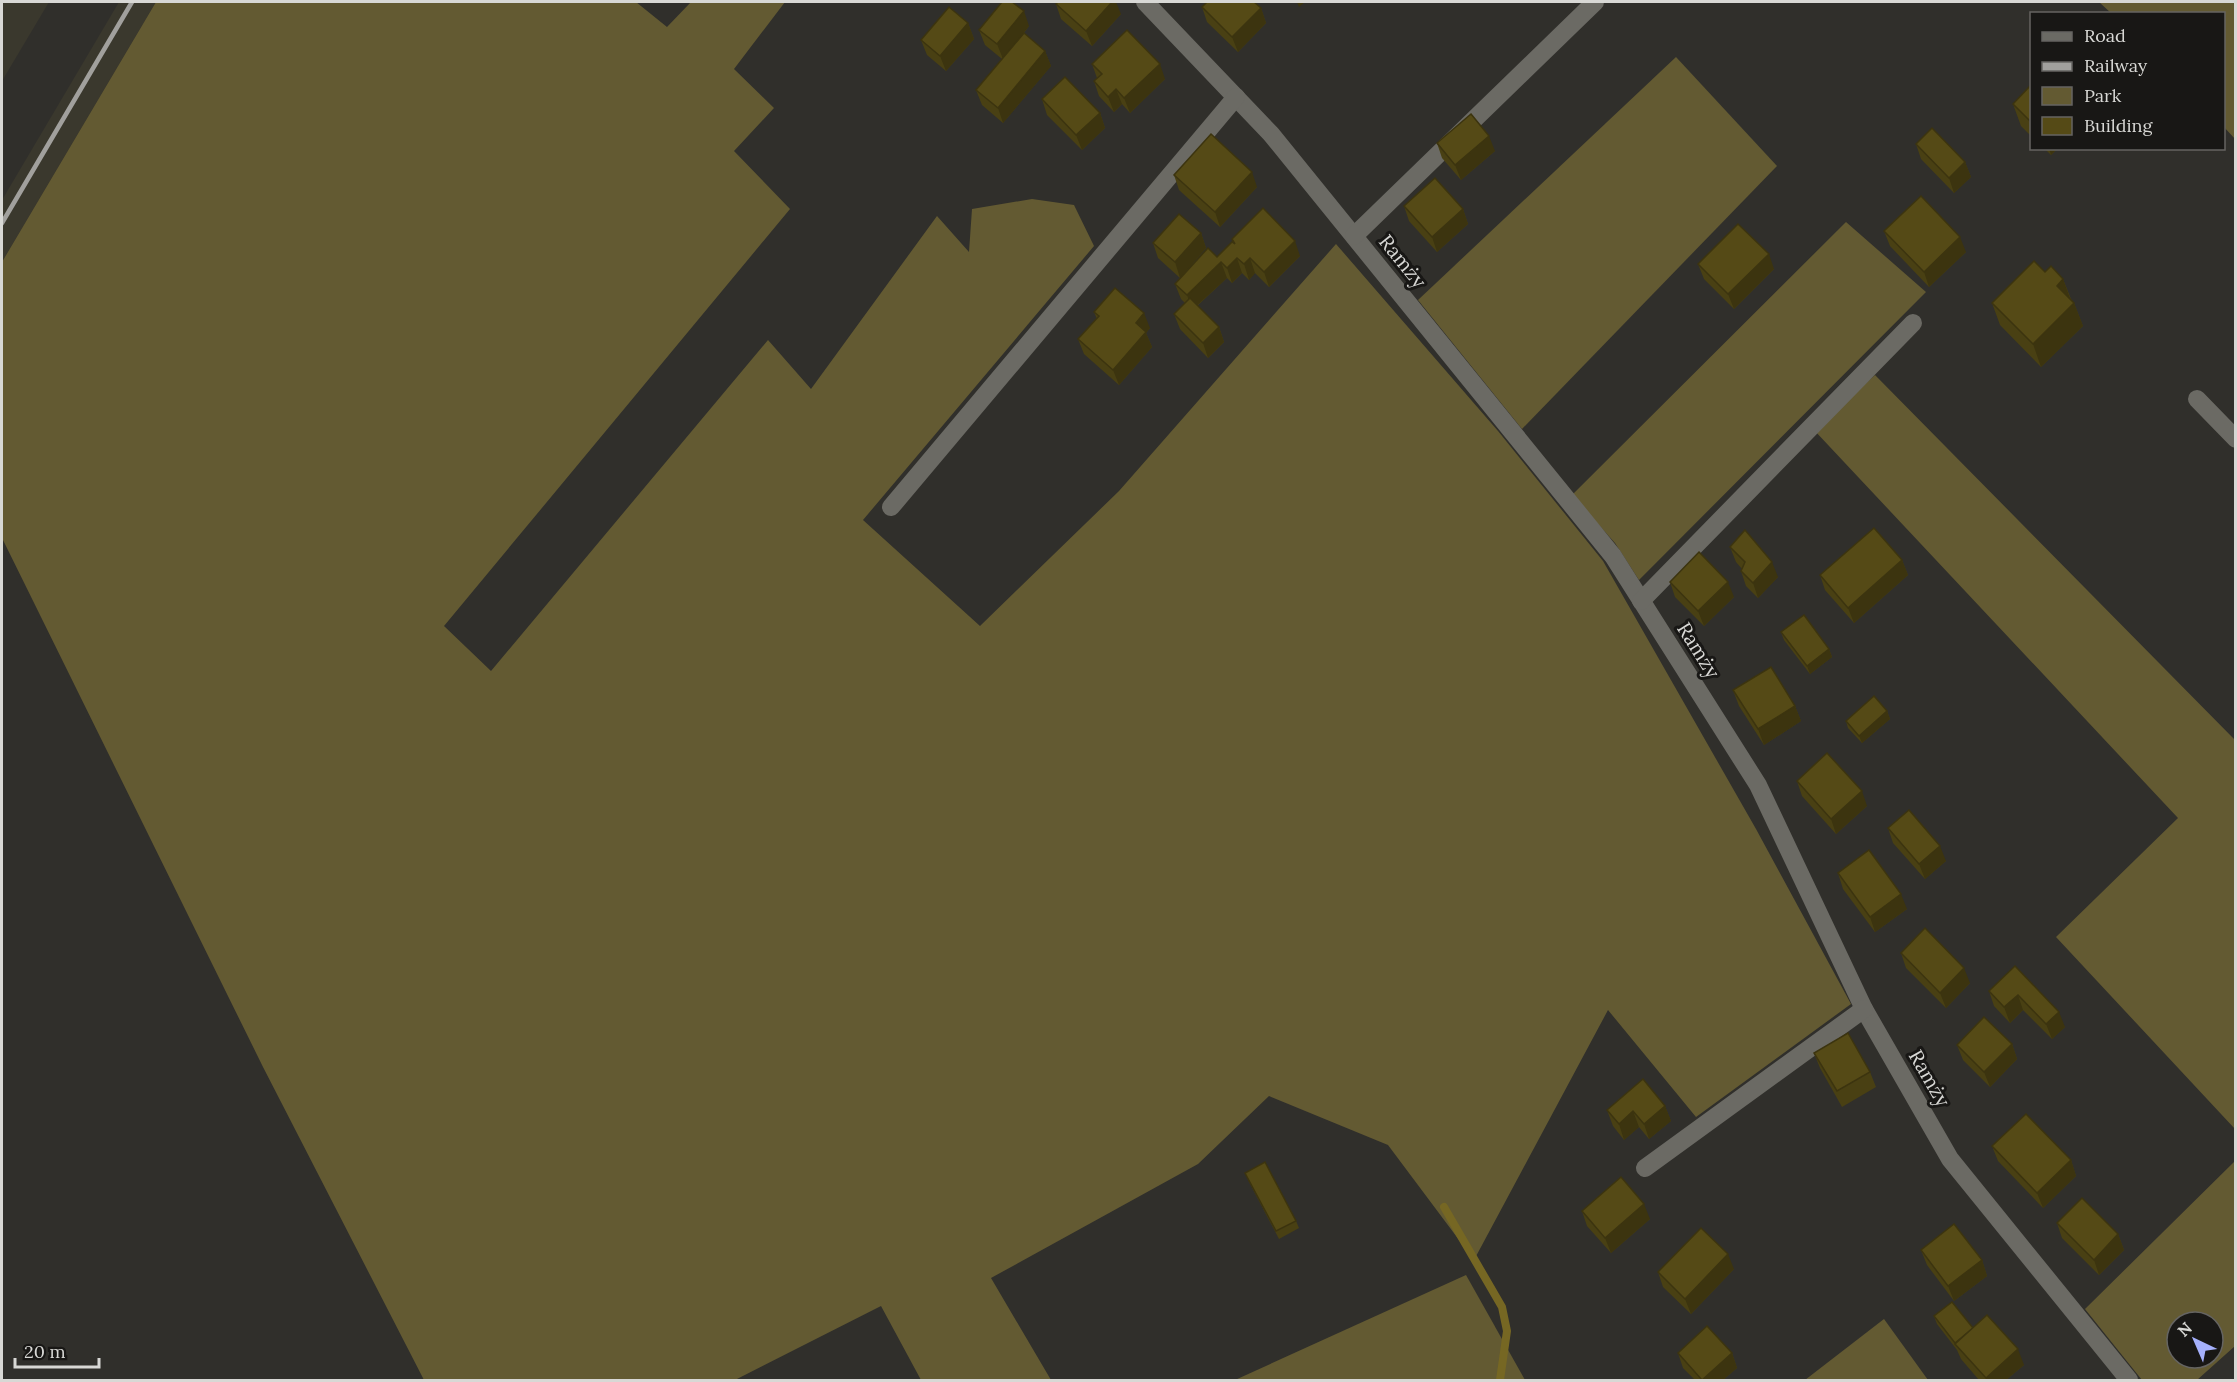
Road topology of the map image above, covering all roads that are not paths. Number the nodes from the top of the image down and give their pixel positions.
1 (1145, 2) edge
2 (1595, 2) edge
3 (1236, 97) junction
4 (1354, 236) junction
5 (1912, 323) dead end
6 (2197, 399) dead end
7 (2235, 438) edge
8 (891, 507) dead end
9 (1641, 601) junction
10 (1864, 1009) junction
11 (1645, 1168) dead end
12 (2129, 1380) edge

1 - 3 street, Ramży
2 - 4 street
3 - 4 street, Ramży
3 - 8 street
4 - 9 street, Ramży
5 - 9 street
6 - 7 street
9 - 10 street, Ramży
10 - 11 street
10 - 12 street, Ramży

